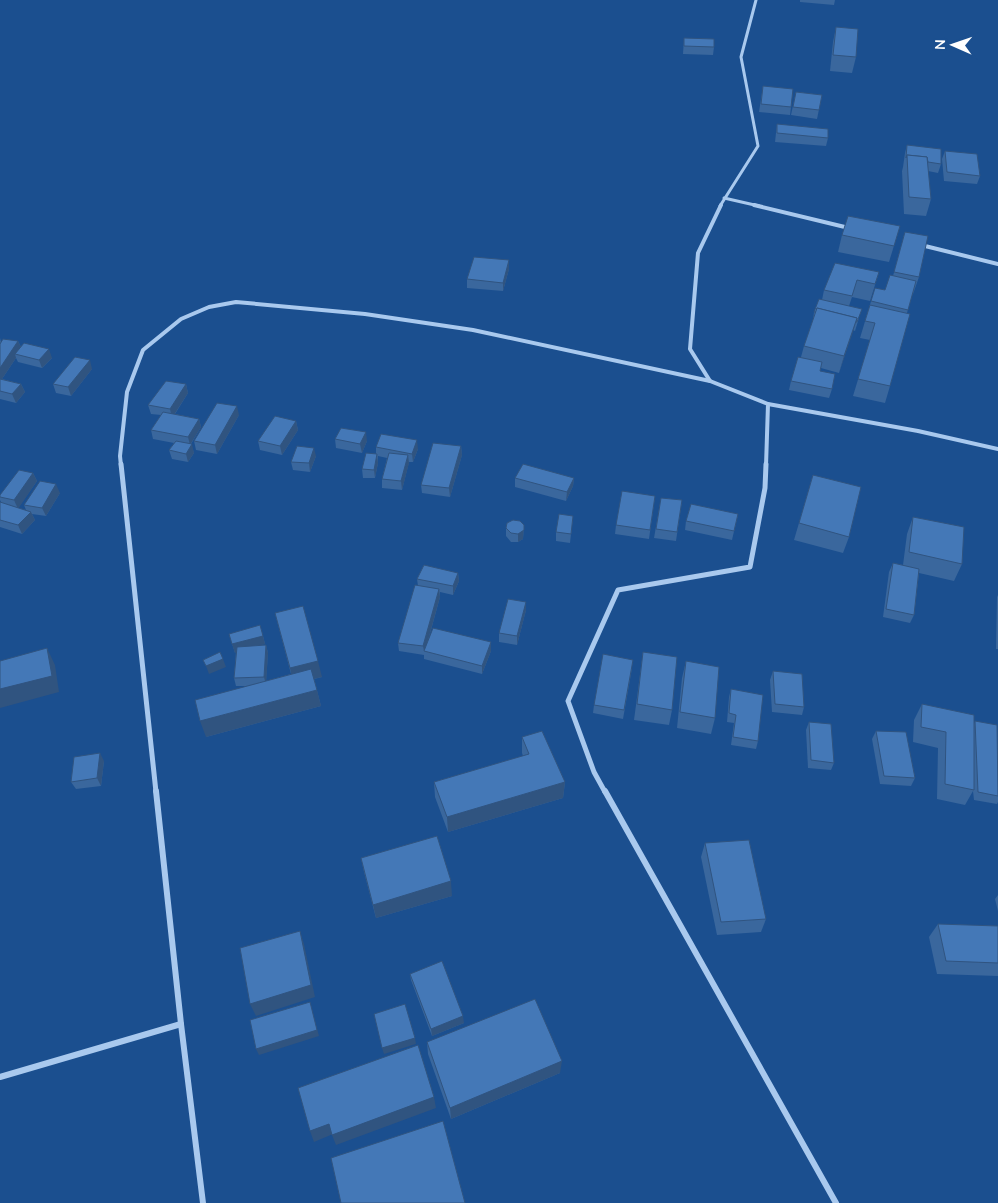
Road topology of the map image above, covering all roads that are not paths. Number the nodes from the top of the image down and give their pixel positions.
1 (756, 0) edge
2 (724, 198) junction
3 (856, 230) edge
4 (913, 243) edge
5 (998, 264) edge
6 (710, 381) junction
7 (768, 404) junction
8 (998, 450) edge
9 (181, 1024) junction
10 (0, 1077) edge
11 (203, 1203) edge
12 (836, 1203) edge

1 - 2 street
2 - 3 street
2 - 6 street
4 - 5 street
6 - 7 street
6 - 9 street
7 - 8 street
7 - 12 street
9 - 10 street
9 - 11 street

